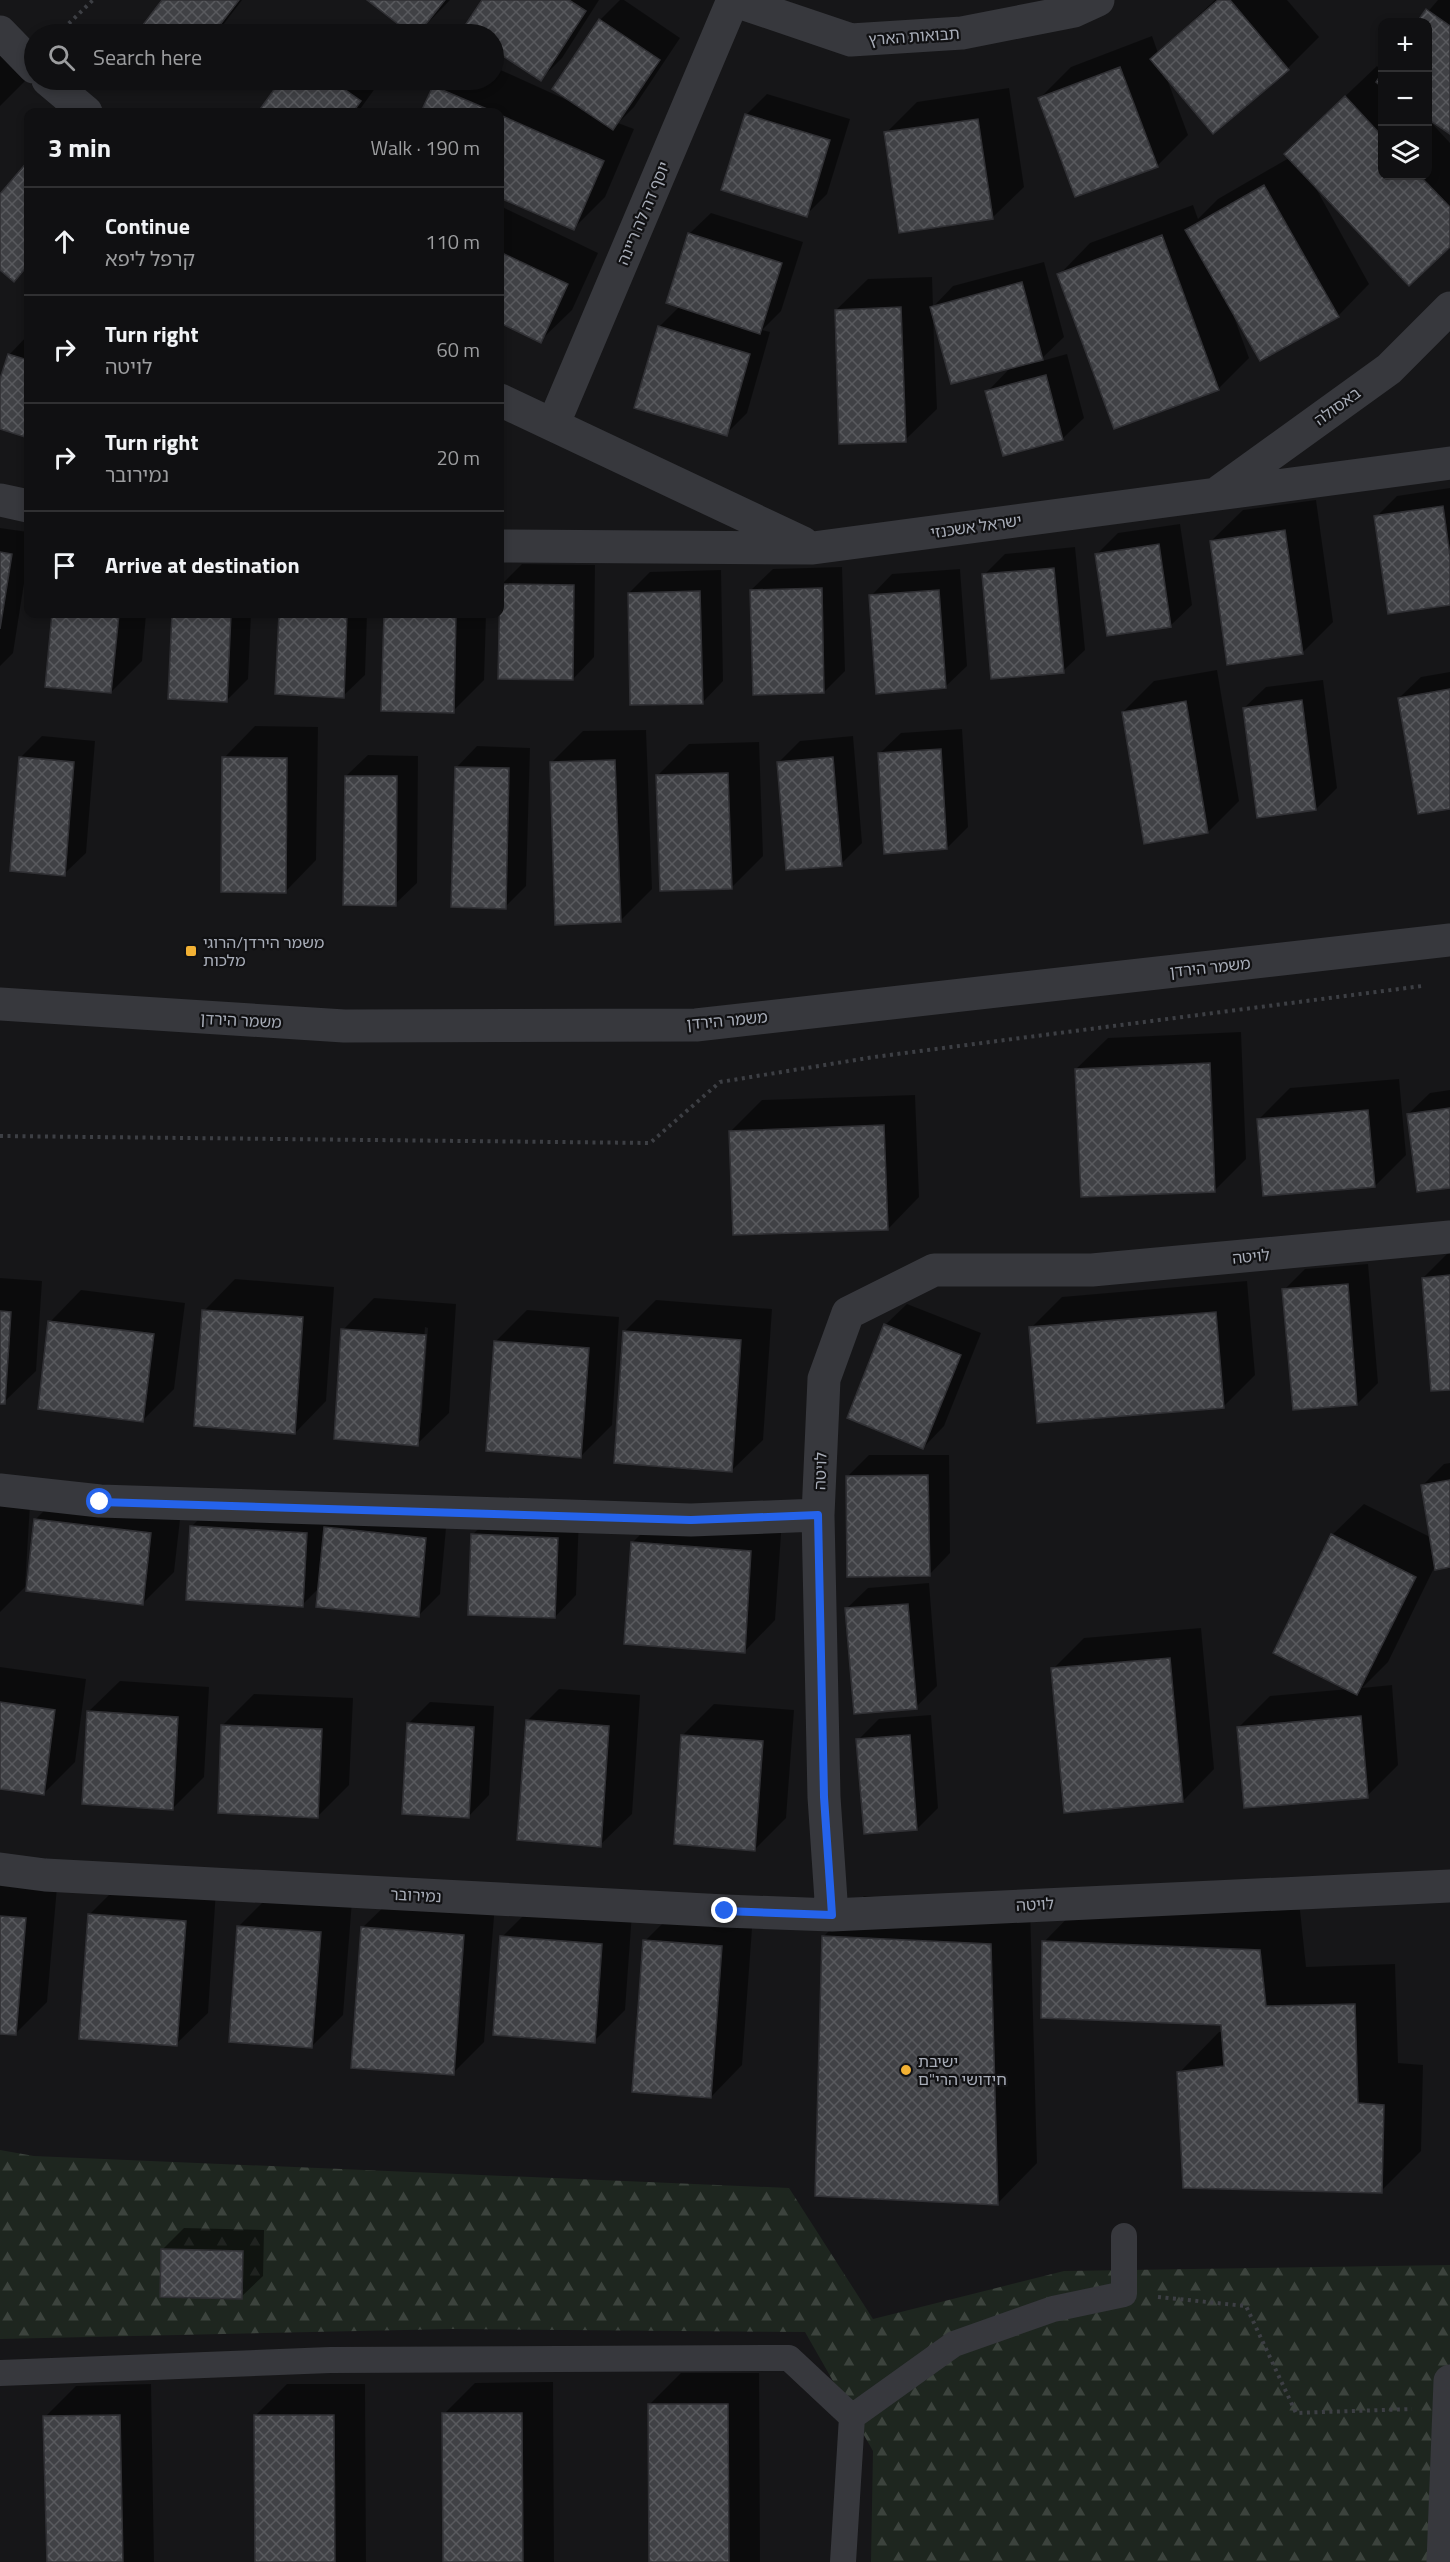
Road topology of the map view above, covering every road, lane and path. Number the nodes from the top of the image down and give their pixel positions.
1 (93, 0) edge
2 (733, 0) edge
3 (1098, 0) edge
4 (68, 24) edge
5 (0, 32) edge
6 (24, 57) edge
7 (60, 90) edge
8 (81, 108) edge
9 (1450, 308) edge
10 (504, 402) edge
11 (553, 425) junction
12 (1450, 463) edge
13 (1216, 494) junction
14 (0, 500) edge
15 (24, 505) edge
16 (504, 546) edge
17 (813, 548) junction
18 (1450, 940) edge
19 (1426, 985) dead end
20 (0, 1004) edge
21 (0, 1136) edge
22 (1450, 1237) edge
23 (0, 1490) edge
24 (818, 1515) junction
25 (0, 1869) edge
26 (1450, 1886) edge
27 (832, 1915) junction
28 (1124, 2236) dead end
29 (1124, 2294) junction
30 (0, 2373) edge
31 (1449, 2394) edge
32 (852, 2417) junction
33 (843, 2562) edge
34 (1443, 2562) edge

1 - 4 path
2 - 3 street, תבואות הארץ
2 - 11 street, יוסף דה לה ריינה
5 - 6 street
7 - 8 street
9 - 13 street, באסולה
10 - 11 street
11 - 17 street
12 - 13 street, ישראל אשכנזי
13 - 17 street, ישראל אשכנזי
14 - 15 street
16 - 17 street, ישראל אשכנזי
18 - 20 street, משמר הירדן
19 - 21 path
22 - 24 street, לויטה
23 - 24 street
24 - 27 street, לויטה
25 - 27 street, נמירובר
26 - 27 street, לויטה
28 - 29 lane
29 - 31 path
29 - 32 lane
30 - 32 lane
31 - 34 street
32 - 33 lane

